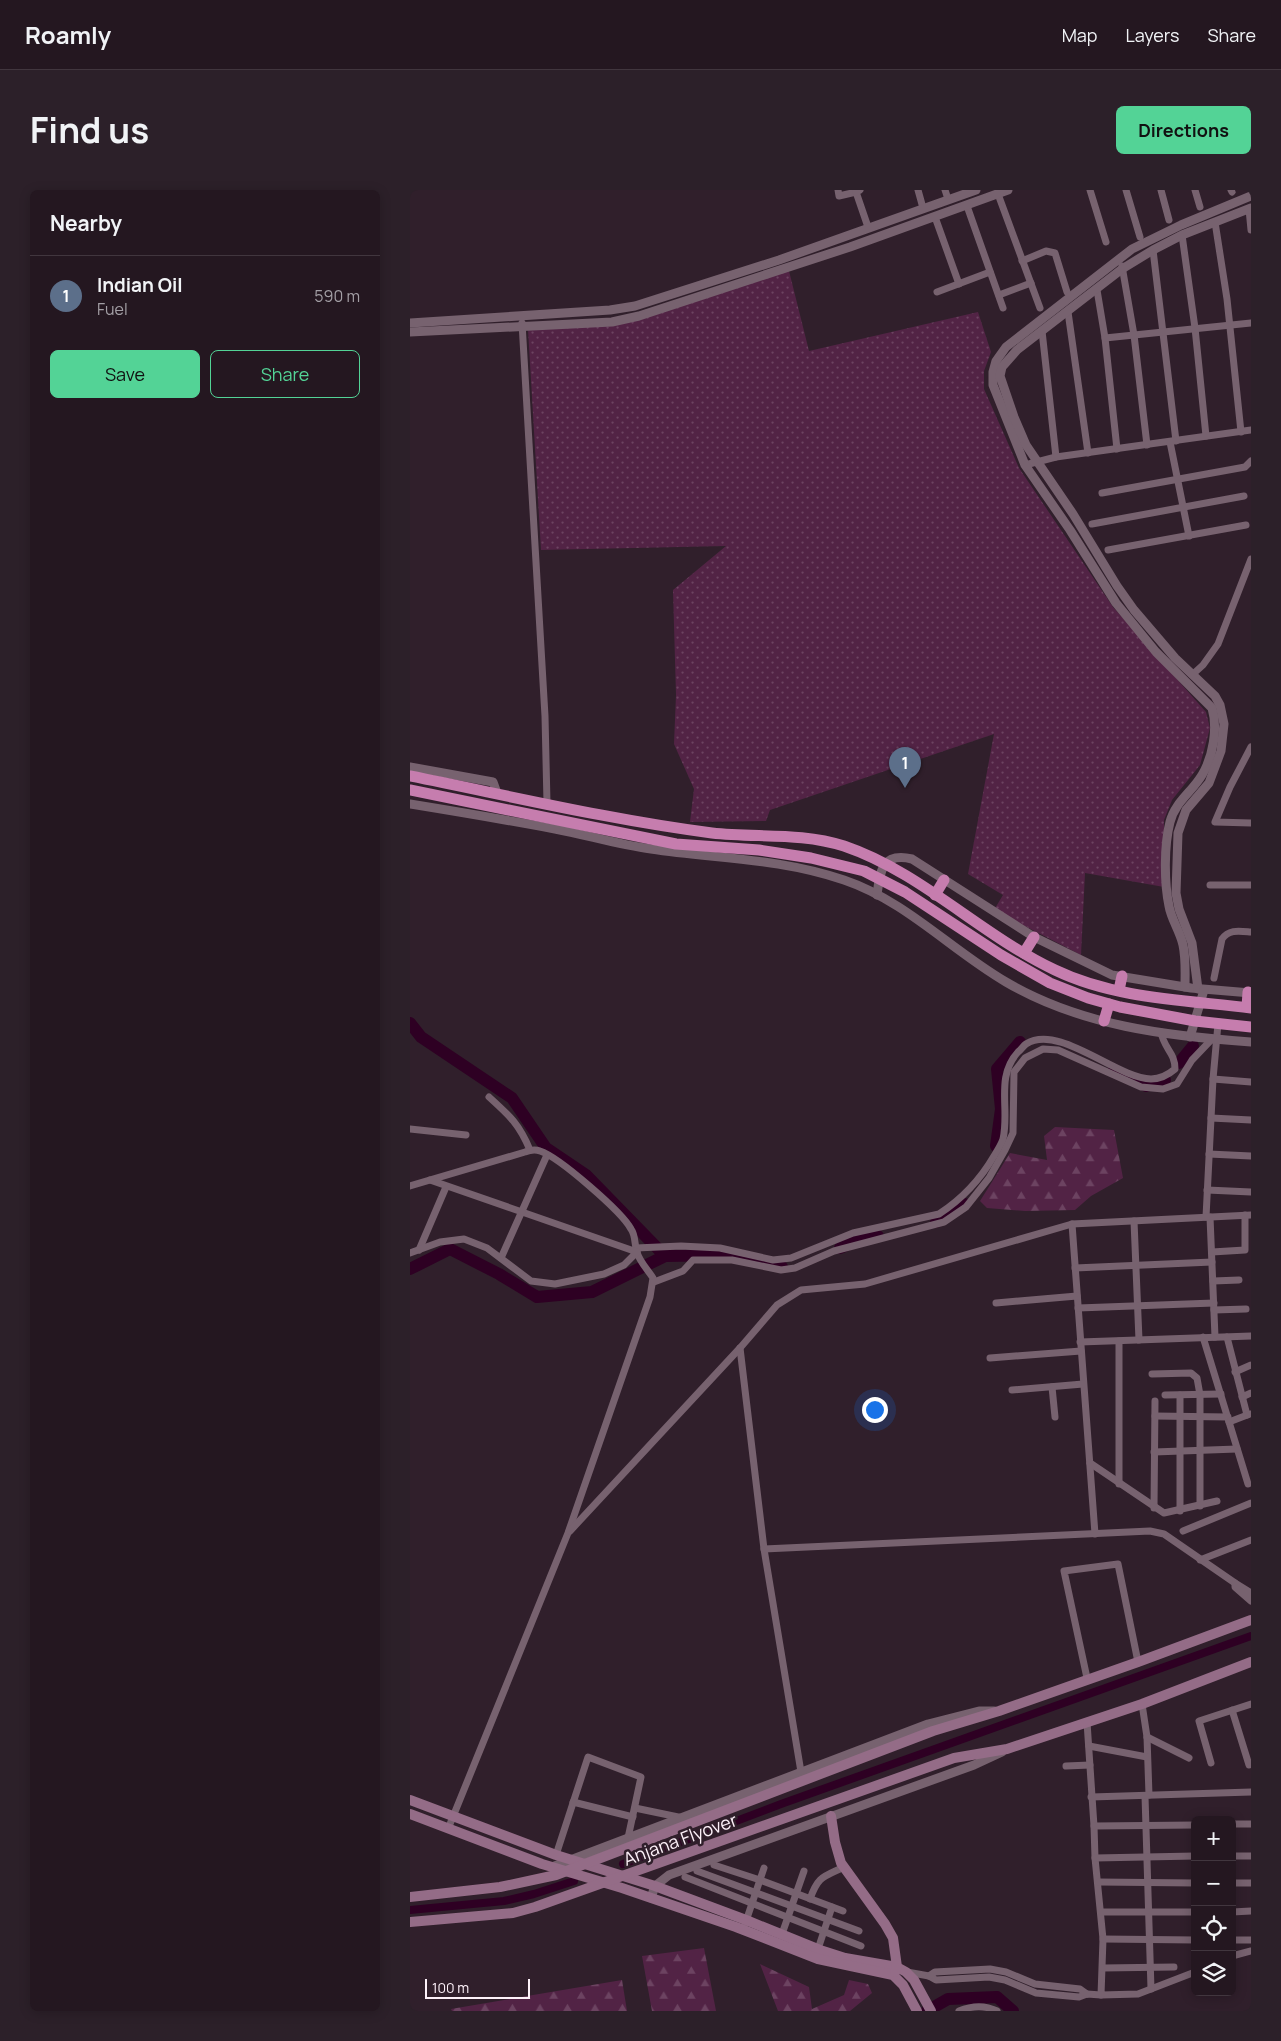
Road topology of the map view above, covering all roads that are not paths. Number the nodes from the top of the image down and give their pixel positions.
1 (838, 190) edge
2 (918, 190) edge
3 (976, 190) edge
4 (1007, 190) edge
5 (1090, 190) edge
6 (1126, 190) edge
7 (1161, 190) edge
8 (1196, 190) edge
9 (858, 191) edge
10 (947, 194) edge
11 (998, 194) junction
12 (1251, 196) edge
13 (967, 206) junction
14 (1200, 207) dead end
15 (923, 208) junction
16 (1250, 208) edge
17 (935, 217) junction
18 (1169, 220) dead end
19 (1215, 222) junction
20 (868, 227) junction
21 (1251, 230) edge
22 (859, 231) junction
23 (1182, 235) junction
24 (1140, 237) dead end
25 (864, 242) junction
26 (1106, 242) dead end
27 (1153, 250) junction
28 (1120, 258) junction
29 (1022, 261) junction
30 (1122, 269) junction
31 (990, 272) junction
32 (1031, 283) junction
33 (959, 284) junction
34 (1097, 290) junction
35 (937, 292) dead end
36 (1068, 292) dead end
37 (999, 296) junction
38 (1003, 308) dead end
39 (1040, 308) dead end
40 (1068, 312) junction
41 (521, 315) junction
42 (410, 322) edge
43 (1251, 323) edge
44 (1230, 325) junction
45 (522, 326) junction
46 (1195, 328) junction
47 (1042, 331) junction
48 (410, 332) edge
49 (1164, 332) junction
50 (1134, 335) junction
51 (1105, 338) junction
52 (1251, 430) edge
53 (1241, 432) junction
54 (1206, 436) junction
55 (1173, 441) junction
56 (1146, 445) junction
57 (1118, 449) junction
58 (1088, 453) junction
59 (1056, 457) junction
60 (1251, 460) edge
61 (1036, 461) junction
62 (1025, 465) junction
63 (1178, 479) junction
64 (1102, 493) dead end
65 (1244, 496) dead end
66 (1184, 507) junction
67 (1092, 524) dead end
68 (1246, 525) dead end
69 (1189, 536) junction
70 (1108, 550) dead end
71 (1251, 560) edge
72 (1192, 675) junction
73 (1251, 748) edge
74 (410, 767) edge
75 (410, 776) edge
76 (410, 790) edge
77 (493, 792) junction
78 (547, 803) junction
79 (410, 804) edge
80 (494, 812) junction
81 (1251, 823) edge
82 (885, 863) junction
83 (879, 878) junction
84 (944, 880) junction
85 (1210, 885) dead end
86 (1251, 885) edge
87 (877, 895) junction
88 (935, 895) junction
89 (1251, 932) edge
90 (1034, 937) junction
91 (1024, 953) junction
92 (1122, 976) junction
93 (1214, 978) dead end
94 (1186, 987) junction
95 (1201, 989) junction
96 (1119, 990) junction
97 (1250, 993) edge
98 (1200, 1003) junction
99 (1109, 1004) junction
100 (1249, 1008) edge
101 (1195, 1021) junction
102 (1104, 1022) junction
103 (1218, 1024) junction
104 (1251, 1027) edge
105 (1161, 1032) junction
106 (1190, 1037) junction
107 (1214, 1039) junction
108 (1251, 1042) edge
109 (1213, 1079) junction
110 (1251, 1082) edge
111 (489, 1097) dead end
112 (1211, 1118) junction
113 (1251, 1120) edge
114 (410, 1129) edge
115 (466, 1135) dead end
116 (530, 1150) junction
117 (1209, 1154) junction
118 (547, 1155) junction
119 (1251, 1156) edge
120 (430, 1180) junction
121 (410, 1186) edge
122 (446, 1186) junction
123 (1207, 1190) junction
124 (1251, 1192) edge
125 (522, 1213) junction
126 (1248, 1215) edge
127 (1208, 1217) junction
128 (1134, 1221) junction
129 (1072, 1224) junction
130 (1249, 1241) edge
131 (419, 1250) junction
132 (637, 1252) junction
133 (1212, 1252) junction
134 (410, 1253) edge
135 (501, 1258) junction
136 (1212, 1262) junction
137 (1136, 1265) junction
138 (1075, 1268) junction
139 (653, 1280) junction
140 (1239, 1280) dead end
141 (1213, 1281) junction
142 (1077, 1296) junction
143 (996, 1304) dead end
144 (1138, 1305) junction
145 (1214, 1306) junction
146 (1078, 1308) junction
147 (1246, 1309) dead end
148 (1251, 1336) edge
149 (1203, 1337) junction
150 (1215, 1337) junction
151 (1227, 1337) junction
152 (1139, 1340) junction
153 (1119, 1341) junction
154 (1080, 1342) junction
155 (740, 1348) junction
156 (1081, 1351) junction
157 (990, 1358) dead end
158 (1251, 1366) edge
159 (1235, 1372) junction
160 (1152, 1374) dead end
161 (1084, 1384) junction
162 (1052, 1387) junction
163 (1012, 1390) dead end
164 (1251, 1393) edge
165 (1200, 1394) junction
166 (1221, 1394) junction
167 (1165, 1395) dead end
168 (1180, 1395) junction
169 (1242, 1397) junction
170 (1155, 1401) dead end
171 (1249, 1414) edge
172 (1155, 1416) junction
173 (1180, 1416) junction
174 (1055, 1417) dead end
175 (1200, 1417) junction
176 (1228, 1420) junction
177 (1237, 1449) junction
178 (1200, 1450) junction
179 (1180, 1451) junction
180 (1154, 1452) junction
181 (1090, 1463) junction
182 (1119, 1484) junction
183 (1248, 1484) dead end
184 (1217, 1501) dead end
185 (1251, 1503) edge
186 (1200, 1506) junction
187 (1154, 1508) junction
188 (1180, 1511) junction
189 (1183, 1530) dead end
190 (568, 1533) junction
191 (1095, 1534) junction
192 (1251, 1540) edge
193 (764, 1549) junction
194 (1200, 1560) junction
195 (1235, 1583) junction
196 (1251, 1593) edge
197 (1251, 1601) edge
198 (1251, 1620) edge
199 (1138, 1662) junction
200 (1251, 1662) edge
201 (1087, 1678) junction
202 (1142, 1704) junction
203 (1251, 1704) edge
204 (1232, 1710) junction
205 (999, 1711) junction
206 (1086, 1722) junction
207 (1147, 1737) junction
208 (1089, 1746) junction
209 (1007, 1749) junction
210 (1147, 1757) junction
211 (1189, 1758) dead end
212 (1211, 1763) dead end
213 (1090, 1765) junction
214 (1249, 1765) dead end
215 (1066, 1766) dead end
216 (801, 1772) junction
217 (1251, 1792) edge
218 (1147, 1796) junction
219 (1091, 1797) junction
220 (410, 1800) edge
221 (573, 1802) junction
222 (635, 1808) junction
223 (410, 1814) edge
224 (831, 1816) junction
225 (453, 1817) junction
226 (633, 1817) junction
227 (683, 1818) junction
228 (1236, 1824) edge
229 (1251, 1824) edge
230 (1191, 1825) edge
231 (1094, 1826) junction
232 (1146, 1826) junction
233 (448, 1829) junction
234 (628, 1838) junction
235 (556, 1855) junction
236 (1191, 1856) edge
237 (1236, 1856) edge
238 (1251, 1856) edge
239 (1146, 1857) junction
240 (1095, 1858) junction
241 (570, 1860) junction
242 (714, 1865) dead end
243 (552, 1867) junction
244 (844, 1867) junction
245 (764, 1868) dead end
246 (697, 1871) dead end
247 (804, 1871) dead end
248 (686, 1877) dead end
249 (760, 1880) junction
250 (1098, 1882) junction
251 (1146, 1883) junction
252 (1191, 1883) edge
253 (1236, 1883) edge
254 (1251, 1883) edge
255 (655, 1886) junction
256 (756, 1892) junction
257 (796, 1894) junction
258 (410, 1897) edge
259 (651, 1898) junction
260 (810, 1899) junction
261 (752, 1904) junction
262 (792, 1906) junction
263 (832, 1907) junction
264 (843, 1911) dead end
265 (1101, 1912) junction
266 (1148, 1912) junction
267 (1191, 1912) edge
268 (1236, 1912) edge
269 (1251, 1912) edge
270 (788, 1918) junction
271 (828, 1920) junction
272 (410, 1922) edge
273 (745, 1924) junction
274 (859, 1931) dead end
275 (824, 1932) junction
276 (782, 1934) junction
277 (1103, 1940) junction
278 (1149, 1940) junction
279 (1191, 1940) edge
280 (1236, 1940) edge
281 (1251, 1940) edge
282 (861, 1946) dead end
283 (818, 1949) junction
284 (1251, 1951) edge
285 (1236, 1955) edge
286 (1103, 1968) junction
287 (1150, 1968) junction
288 (1174, 1968) dead end
289 (1191, 1974) edge
290 (899, 1976) junction
291 (1151, 1989) junction
292 (1101, 1995) junction
293 (917, 2011) edge
294 (931, 2011) edge
295 (959, 2011) edge
296 (997, 2011) edge

1 - 9 street
2 - 15 street
3 - 10 street
4 - 11 street
5 - 26 street
6 - 24 street
7 - 18 street
8 - 14 street
9 - 20 street
10 - 15 street
11 - 13 street
11 - 29 street
12 - 28 street
13 - 17 street
13 - 31 street
15 - 20 street
16 - 19 street
16 - 21 street
17 - 25 street
17 - 33 street
19 - 23 street
19 - 44 street
20 - 22 street
22 - 25 street
22 - 41 street
23 - 27 street
23 - 46 street
25 - 45 street
27 - 30 street
27 - 49 street
28 - 30 street
28 - 62 street
29 - 32 street
29 - 36 street
30 - 34 street
30 - 50 street
31 - 33 street
31 - 37 street
32 - 37 street
32 - 39 street
33 - 35 street
34 - 40 street
34 - 51 street
37 - 38 street
40 - 47 street
40 - 58 street
41 - 42 street
41 - 45 street
43 - 44 street
44 - 46 street
44 - 53 street
45 - 48 street
45 - 78 street
46 - 49 street
46 - 54 street
47 - 59 street
47 - 61 street
49 - 50 street
49 - 55 street
50 - 51 street
50 - 56 street
51 - 57 street
52 - 53 street
53 - 54 street
54 - 55 street
55 - 56 street
55 - 63 street
56 - 57 street
57 - 58 street
58 - 59 street
59 - 61 street
60 - 63 street
61 - 62 street
61 - 72 street
62 - 94 street
63 - 64 street
63 - 66 street
65 - 66 street
66 - 67 street
66 - 69 street
68 - 69 street
69 - 70 street
71 - 72 street
72 - 95 street
73 - 81 street
74 - 77 street
75 - 77 highway
76 - 80 highway
77 - 78 highway
78 - 82 highway
79 - 80 street
80 - 83 highway
80 - 87 street
82 - 83 street
82 - 84 street
82 - 88 highway
83 - 87 street
83 - 99 highway
84 - 88 highway
84 - 90 street
85 - 86 street
87 - 102 street
88 - 91 highway
89 - 93 street
90 - 91 highway
90 - 92 street
91 - 96 highway
92 - 94 street
92 - 96 highway
94 - 95 street
95 - 97 street
95 - 98 street
96 - 98 highway
97 - 100 highway
98 - 100 highway
98 - 101 street
99 - 101 highway
99 - 102 highway
101 - 103 highway
101 - 106 street
102 - 105 street
103 - 104 highway
103 - 107 street
105 - 106 street
105 - 132 street
106 - 107 street
107 - 108 street
107 - 109 street
107 - 139 street
109 - 110 street
109 - 112 street
111 - 116 street
112 - 113 street
112 - 117 street
114 - 115 street
116 - 118 street
116 - 120 street
117 - 119 street
117 - 123 street
118 - 125 street
118 - 132 street
120 - 121 street
120 - 122 street
122 - 125 street
122 - 131 street
123 - 124 street
123 - 127 street
125 - 132 street
125 - 135 street
126 - 127 street
126 - 130 street
127 - 128 street
127 - 133 street
128 - 129 street
128 - 137 street
129 - 138 street
129 - 155 street
130 - 133 street
131 - 134 street
131 - 135 street
132 - 135 street
132 - 139 street
133 - 136 street
136 - 137 street
136 - 141 street
137 - 138 street
137 - 144 street
138 - 142 street
139 - 190 street
140 - 141 street
141 - 145 street
142 - 143 street
142 - 146 street
144 - 145 street
144 - 146 street
144 - 152 street
145 - 147 street
145 - 150 street
146 - 154 street
148 - 151 street
149 - 150 street
149 - 152 street
149 - 166 street
150 - 151 street
151 - 159 street
152 - 153 street
153 - 154 street
153 - 182 street
154 - 156 street
155 - 190 street
155 - 193 street
156 - 157 street
156 - 161 street
158 - 159 street
159 - 169 street
160 - 165 street
161 - 162 street
161 - 181 street
162 - 163 street
162 - 174 street
164 - 169 street
165 - 166 street
165 - 168 street
165 - 175 street
166 - 176 street
167 - 168 street
168 - 173 street
169 - 171 street
170 - 172 street
171 - 176 street
172 - 173 street
172 - 180 street
173 - 175 street
173 - 179 street
175 - 176 street
175 - 178 street
176 - 177 street
177 - 178 street
177 - 183 street
178 - 179 street
178 - 186 street
179 - 180 street
179 - 188 street
180 - 187 street
181 - 182 street
181 - 191 street
182 - 187 street
184 - 186 street
185 - 189 street
186 - 188 street
187 - 188 street
190 - 225 street
191 - 193 street
191 - 194 street
192 - 194 street
193 - 216 street
194 - 195 street
195 - 196 street
195 - 197 street
198 - 199 main road, Anjana Flyover
199 - 201 main road, Anjana Flyover
199 - 201 street
200 - 202 main road, Anjana Flyover
201 - 205 main road, Anjana Flyover
202 - 206 main road, Anjana Flyover
202 - 207 street
203 - 204 street
204 - 212 street
204 - 214 street
205 - 216 street
205 - 258 main road, Anjana Flyover
206 - 208 street
206 - 209 main road, Anjana Flyover
207 - 210 street
207 - 211 street
208 - 210 street
208 - 213 street
209 - 224 street
209 - 272 main road, Anjana Flyover
210 - 218 street
213 - 215 street
213 - 219 street
216 - 227 street
217 - 218 street
218 - 219 street
218 - 232 street
219 - 231 street
220 - 225 main road
221 - 222 street
221 - 226 street
221 - 235 street
222 - 226 street
222 - 227 street
223 - 233 main road
224 - 244 main road
224 - 255 street
225 - 233 street
225 - 235 main road
226 - 234 street
227 - 234 street
228 - 229 street
230 - 232 street
231 - 232 street
231 - 240 street
232 - 239 street
233 - 243 main road
234 - 241 street
235 - 241 main road
236 - 239 street
237 - 238 street
239 - 240 street
239 - 251 street
240 - 250 street
241 - 243 street
241 - 255 main road
242 - 249 street
243 - 259 main road
244 - 260 street
244 - 290 main road
245 - 249 street
246 - 256 street
247 - 257 street
248 - 261 street
249 - 256 street
249 - 257 street
250 - 251 street
250 - 265 street
251 - 252 street
251 - 266 street
253 - 254 street
255 - 259 street
255 - 273 main road
256 - 261 street
256 - 262 street
257 - 260 street
257 - 262 street
259 - 273 main road
260 - 263 street
261 - 270 street
261 - 273 street
262 - 270 street
262 - 271 street
263 - 264 street
263 - 271 street
265 - 266 street
265 - 277 street
266 - 267 street
266 - 278 street
268 - 269 street
270 - 275 street
270 - 276 street
271 - 274 street
271 - 275 street
273 - 276 main road
273 - 290 main road
275 - 282 street
275 - 283 street
276 - 283 main road
277 - 278 street
277 - 286 street
278 - 279 street
278 - 287 street
280 - 281 street
283 - 290 main road
284 - 285 street
286 - 287 street
286 - 292 street
287 - 288 street
287 - 291 street
289 - 291 street
290 - 292 street
290 - 293 main road
290 - 294 main road
291 - 292 street
295 - 296 street

